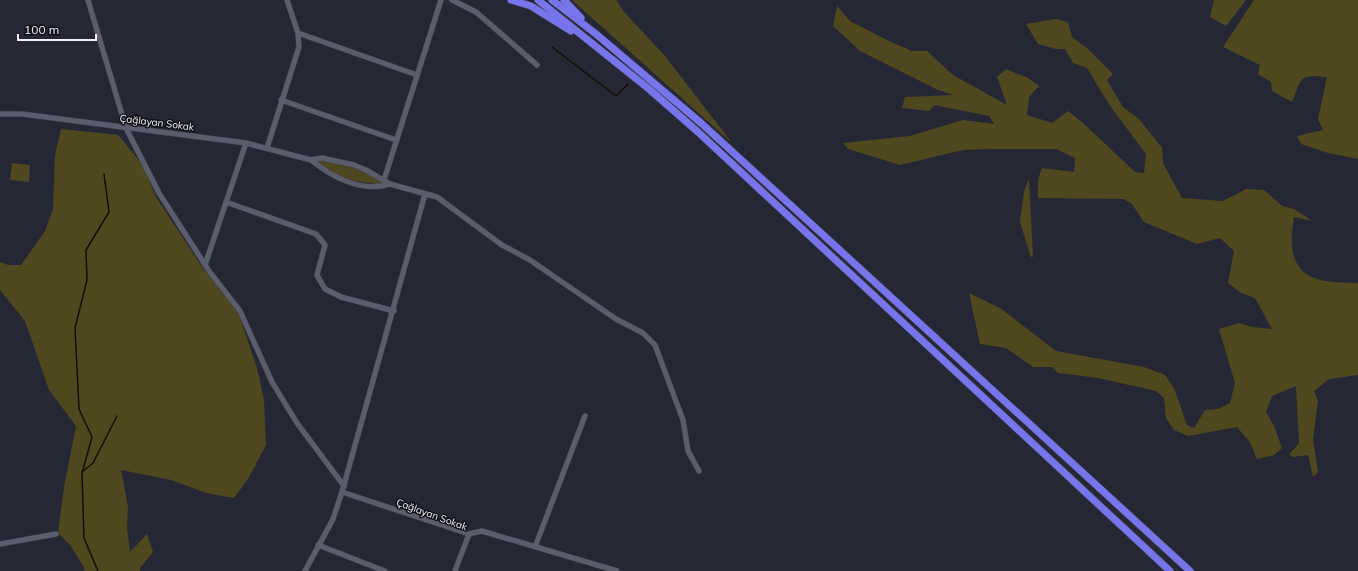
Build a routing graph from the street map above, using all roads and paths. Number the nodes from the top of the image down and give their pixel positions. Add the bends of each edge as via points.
1 (88, 0) edge
2 (287, 0) edge
3 (441, 0) edge
4 (452, 0) edge
5 (511, 0) edge
6 (538, 0) edge
7 (552, 0) edge
8 (564, 0) edge
9 (298, 33) junction
10 (596, 34) junction
11 (589, 41) junction
12 (537, 65) dead end
13 (417, 75) junction
14 (282, 100) junction
15 (0, 114) edge
16 (126, 128) junction
17 (396, 140) junction
18 (246, 143) junction
19 (267, 148) junction
20 (310, 160) junction
21 (384, 180) junction
22 (390, 184) junction
23 (425, 194) junction
24 (226, 202) junction
25 (206, 265) junction
26 (394, 311) junction
27 (585, 416) dead end
28 (363, 419) junction
29 (369, 421) dead end
30 (699, 471) dead end
31 (344, 486) junction
32 (342, 492) junction
33 (56, 534) dead end
34 (469, 534) junction
35 (0, 544) edge
36 (318, 545) junction
37 (535, 547) junction
38 (381, 570) edge
39 (305, 571) edge
40 (456, 571) edge
41 (617, 571) edge
42 (1170, 571) edge
43 (1190, 571) edge

1 - 16 street
2 - 9 street
3 - 13 street
4 - 12 street via 476,12
5 - 11 highway via 531,6
6 - 11 highway
7 - 10 highway
8 - 10 highway
9 - 13 street
9 - 14 street via 299,47
10 - 43 highway via 701,123
11 - 42 highway via 698,132
13 - 17 street
14 - 17 street
14 - 19 street
15 - 16 street, Çağlayan Sokak via 22,114
16 - 18 street, Çağlayan Sokak
16 - 25 street via 159,193
17 - 21 street
18 - 19 street, Çağlayan Sokak
18 - 24 street
19 - 20 street, Çağlayan Sokak
20 - 21 street via 322,158 354,165
20 - 22 street via 330,174 353,184
21 - 22 street
22 - 23 street
23 - 26 street
23 - 30 street via 437,197 502,245 530,260 616,318 643,333 655,345 683,420 688,451
24 - 25 street
24 - 26 street via 316,234 325,245 317,275 325,289 341,297
25 - 31 street via 240,311 272,382 296,423
26 - 28 street
27 - 37 street
28 - 29 street
28 - 31 street
31 - 32 street
32 - 34 street, Çağlayan Sokak
32 - 36 street via 333,519
33 - 35 street
34 - 37 street via 482,531
34 - 40 street, Çağlayan Sokak
36 - 38 street
36 - 39 street
37 - 41 street

